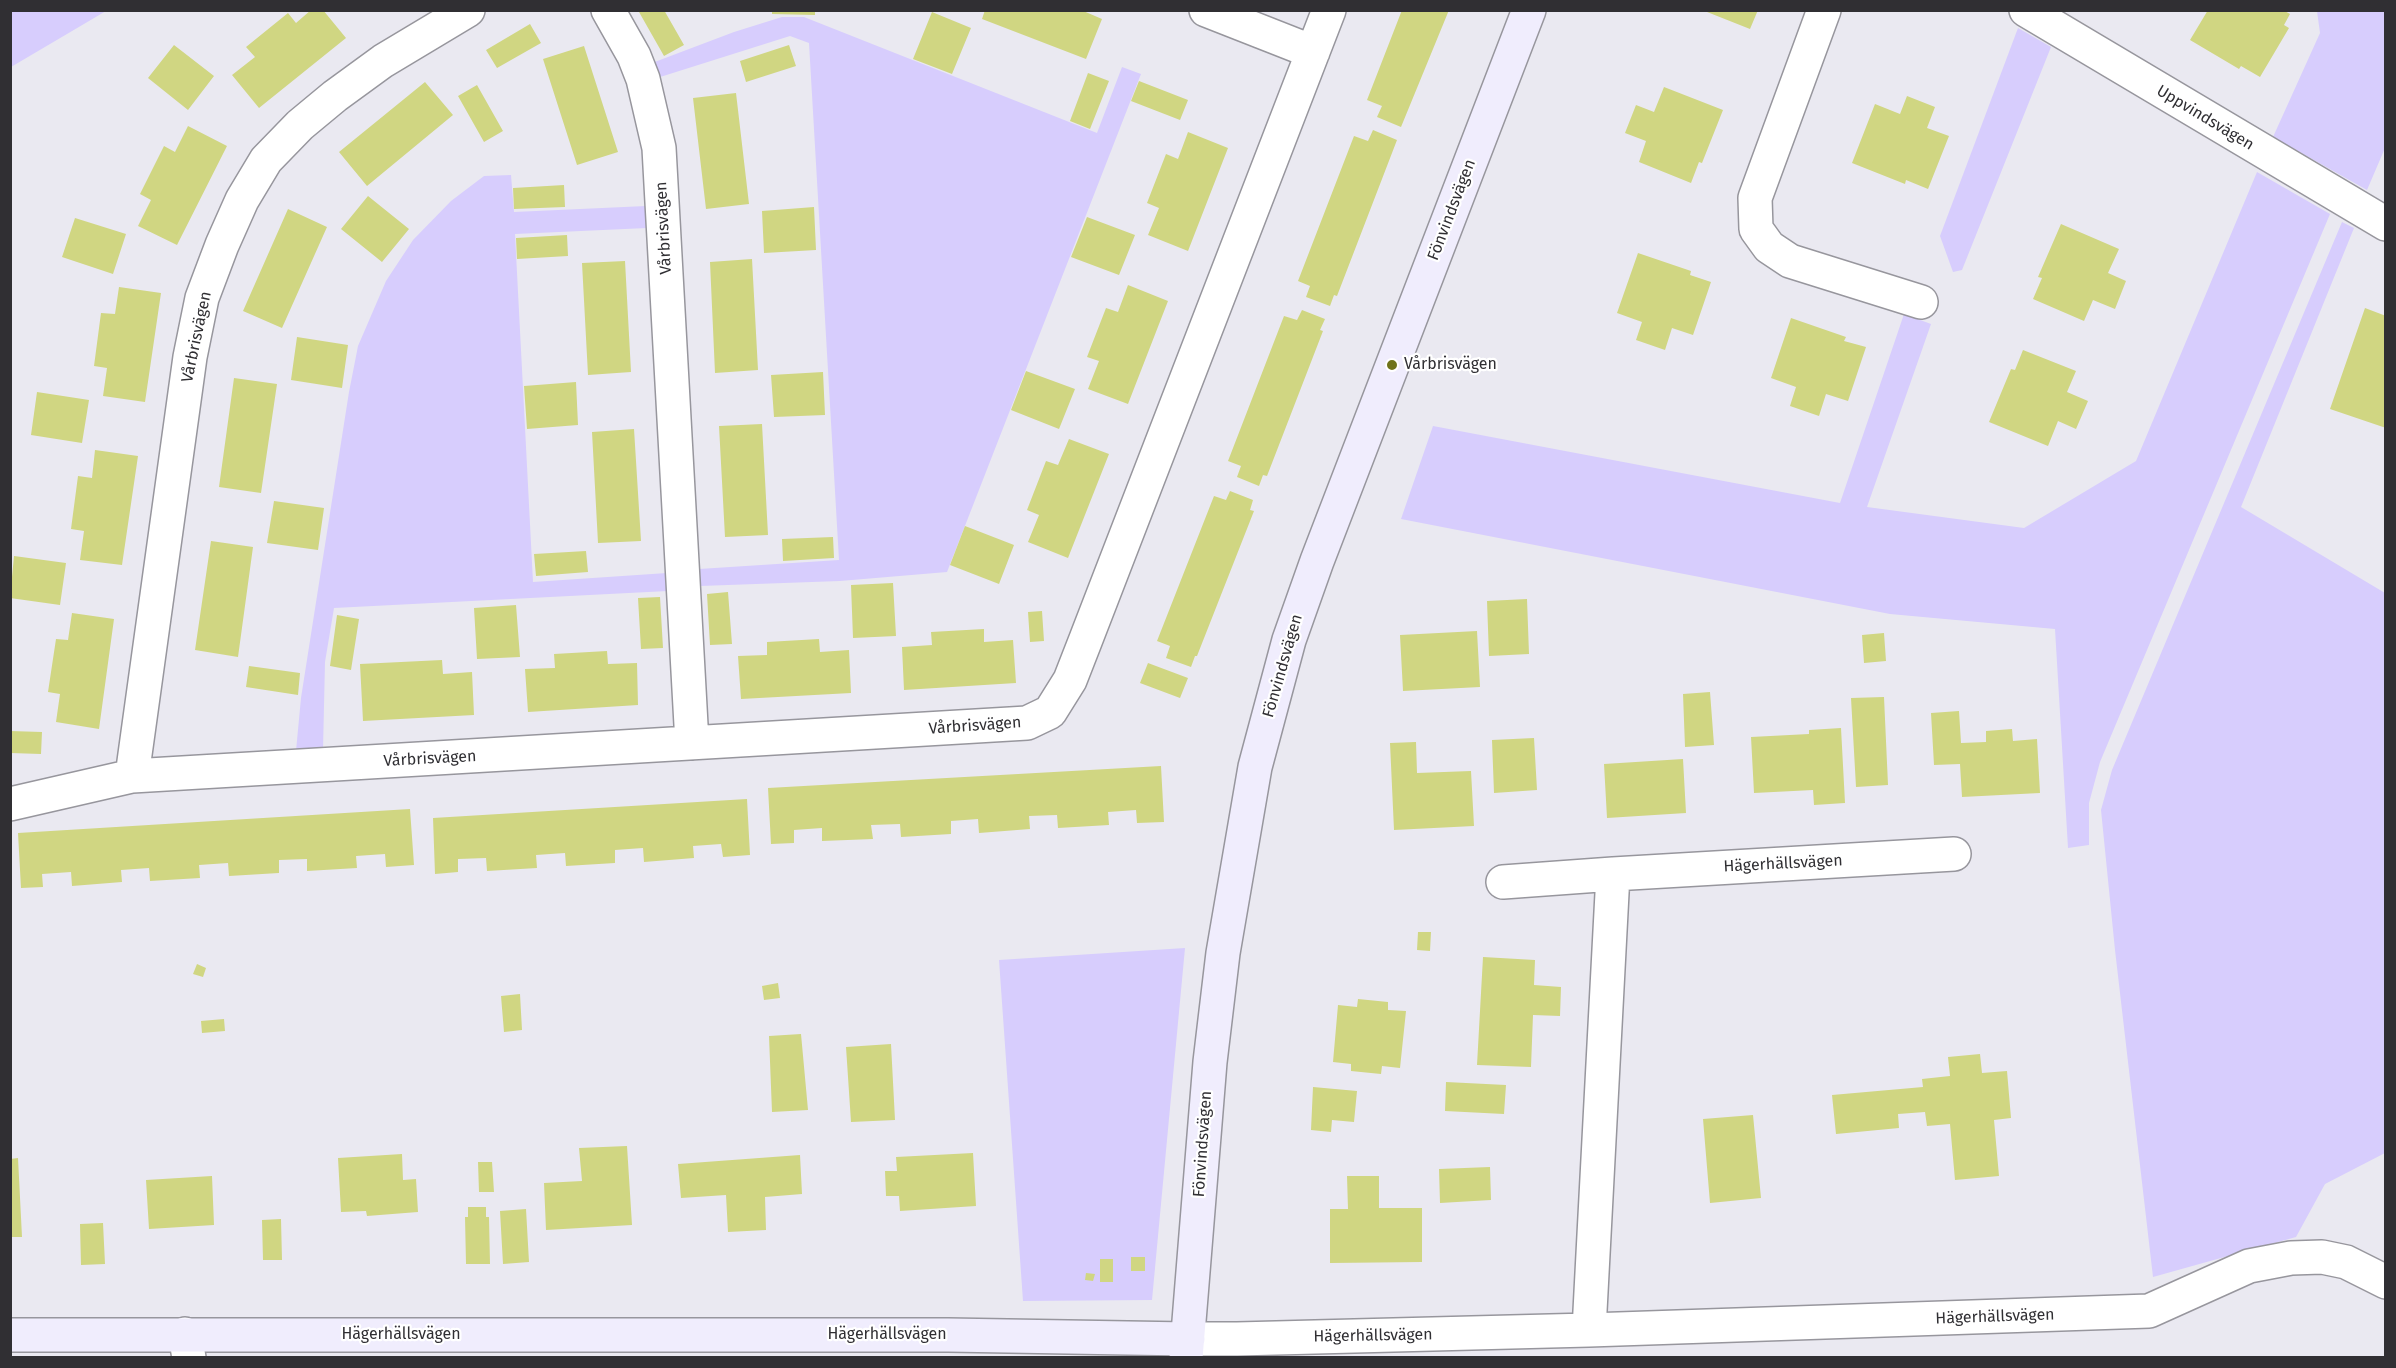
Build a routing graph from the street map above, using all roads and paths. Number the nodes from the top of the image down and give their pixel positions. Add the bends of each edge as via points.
1 (468, 10) edge
2 (608, 10) edge
3 (1206, 10) edge
4 (1329, 10) edge
5 (1529, 10) edge
6 (1824, 10) edge
7 (2026, 10) edge
8 (1313, 52) junction
9 (2385, 224) edge
10 (1921, 302) dead end
11 (692, 743) junction
12 (132, 776) junction
13 (10, 804) edge
14 (1954, 854) dead end
15 (1613, 874) junction
16 (1503, 882) dead end
17 (2385, 1282) edge
18 (1589, 1330) junction
19 (10, 1335) edge
20 (187, 1346) edge
21 (1187, 1348) edge

1 - 12 street, Vårbrisvägen via 383,61 300,125 266,160 222,245 202,298 190,357
2 - 11 street, Vårbrisvägen via 643,79 659,148
3 - 8 street
4 - 8 street, Vårbrisvägen
5 - 21 street, Fönvindsvägen via 1317,561 1268,715 1255,767 1223,953 1210,1062
6 - 10 street via 1755,198 1756,229 1769,248 1790,261
7 - 9 street, Uppvindsvägen
8 - 11 street, Vårbrisvägen via 1070,680 1050,712 1027,723
11 - 12 street, Vårbrisvägen
12 - 13 street, Vårbrisvägen
14 - 15 street, Hägerhällsvägen
15 - 16 street, Hägerhällsvägen
15 - 18 street
17 - 18 street, Hägerhällsvägen via 2346,1262 2322,1257 2291,1258 2249,1266 2149,1311
18 - 21 street, Hägerhällsvägen via 1237,1339
19 - 20 street, Hägerhällsvägen
20 - 21 street, Hägerhällsvägen via 948,1335

